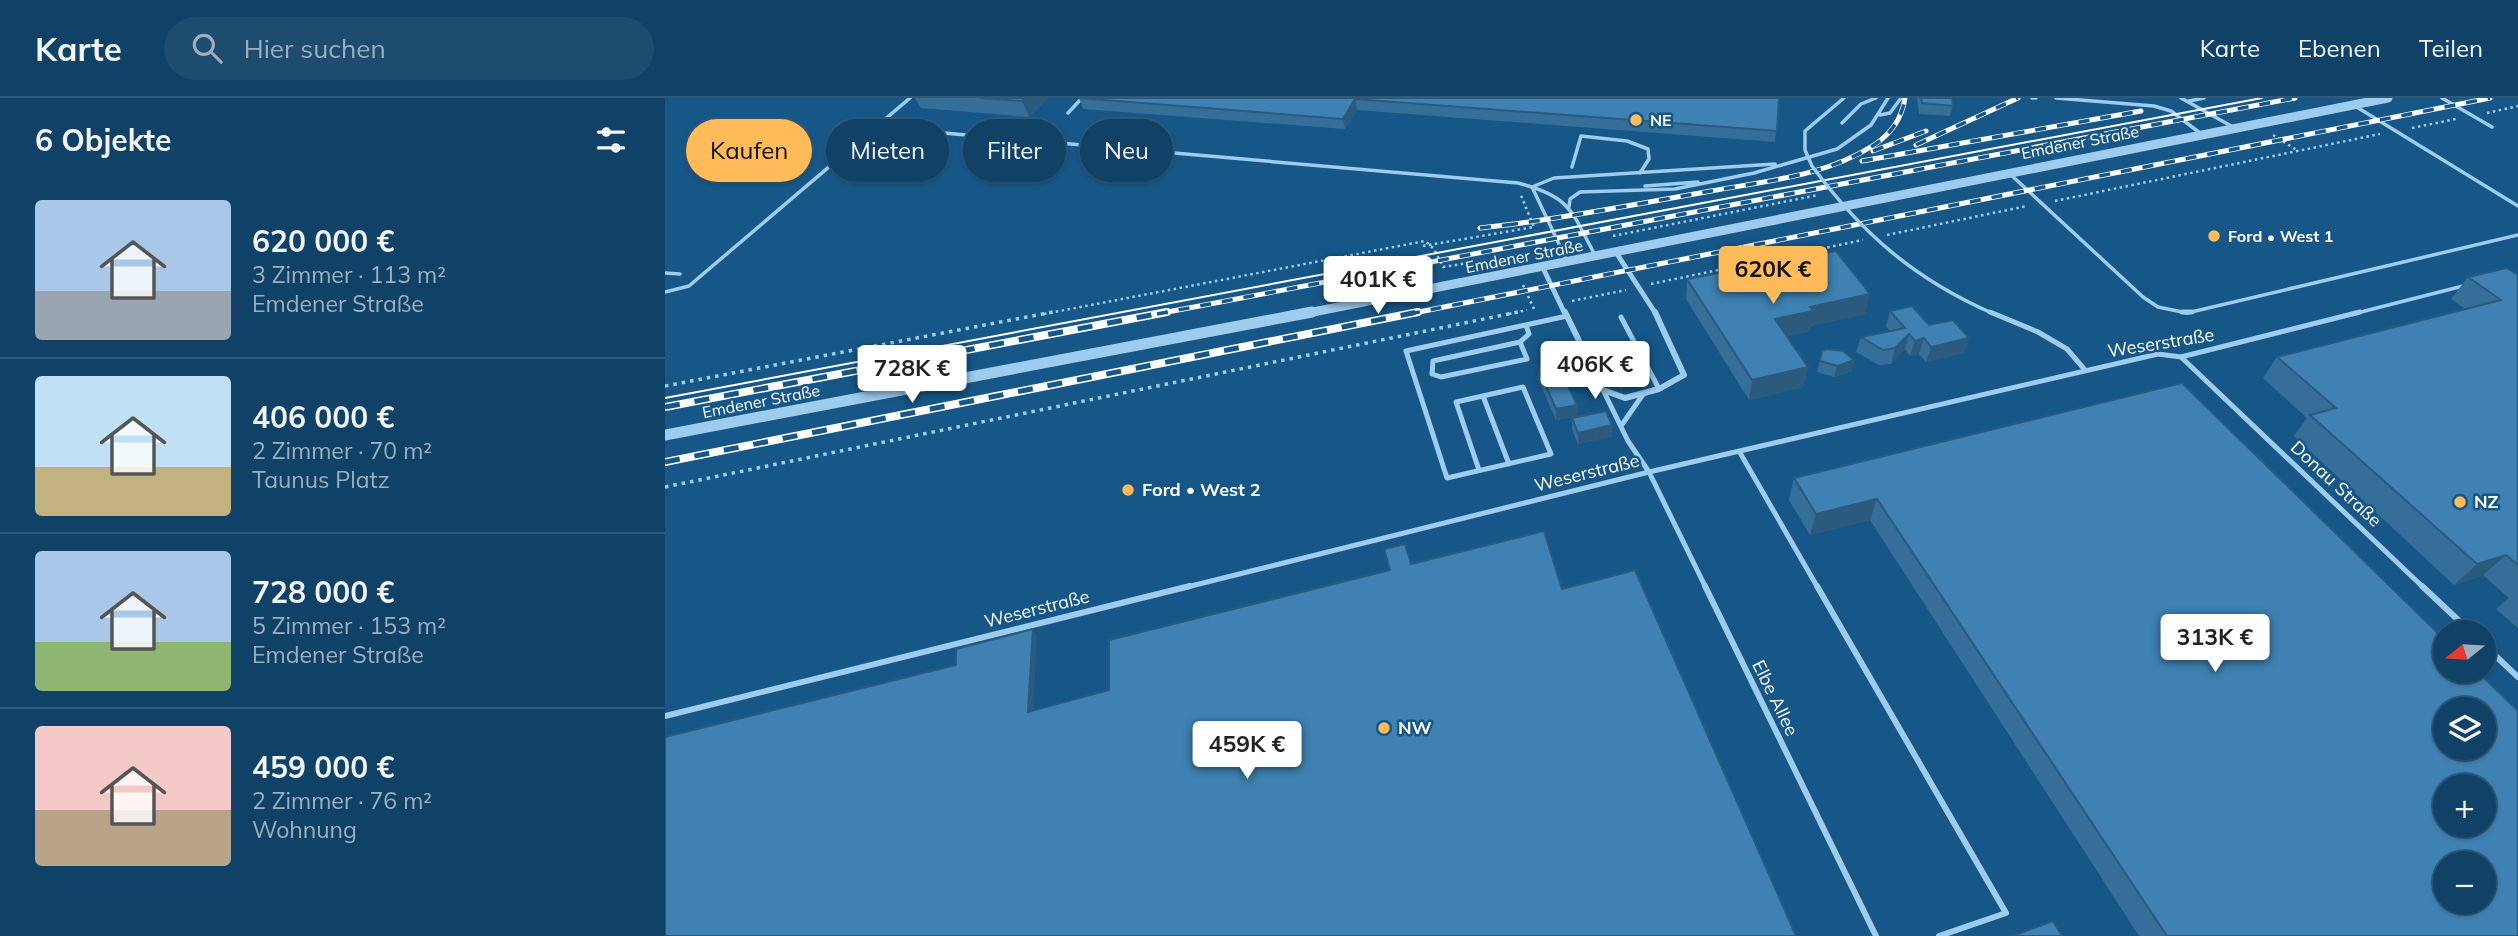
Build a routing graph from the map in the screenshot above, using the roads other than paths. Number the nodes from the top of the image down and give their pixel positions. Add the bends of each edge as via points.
1 (1083, 98) edge
2 (1844, 98) edge
3 (1876, 98) edge
4 (1888, 98) edge
5 (1901, 98) edge
6 (2056, 98) edge
7 (2158, 98) edge
8 (2181, 98) edge
9 (2204, 98) edge
10 (2388, 98) edge
11 (2442, 98) edge
12 (908, 100) edge
13 (2188, 101) junction
14 (2352, 105) junction
15 (2154, 106) junction
16 (1068, 113) dead end
17 (1880, 115) junction
18 (1842, 123) dead end
19 (2233, 127) junction
20 (2493, 127) dead end
21 (949, 133) edge
22 (2200, 133) junction
23 (1783, 163) junction
24 (1572, 167) dead end
25 (2008, 172) junction
26 (1640, 173) junction
27 (1532, 187) junction
28 (2518, 205) edge
29 (1569, 207) junction
30 (2518, 235) edge
31 (1616, 254) junction
32 (1597, 258) junction
33 (1568, 263) junction
34 (1543, 268) junction
35 (665, 273) edge
36 (680, 274) dead end
37 (2478, 282) edge
38 (665, 292) edge
39 (1567, 316) junction
40 (1621, 317) dead end
41 (1526, 325) junction
42 (1520, 342) junction
43 (2181, 357) junction
44 (2085, 370) junction
45 (1659, 389) junction
46 (1603, 390) junction
47 (1644, 393) junction
48 (1483, 396) junction
49 (1621, 426) junction
50 (665, 435) edge
51 (1739, 451) junction
52 (1509, 464) junction
53 (1479, 470) junction
54 (1649, 472) junction
55 (2458, 620) edge
56 (2496, 656) edge
57 (2518, 677) edge
58 (665, 716) edge
59 (1875, 936) edge
60 (1939, 936) edge

1 - 16 lane
2 - 44 lane, bridge via 1805,131 1803,151 1818,174 1903,264 1950,293 2038,332 2067,349
3 - 18 lane via 1861,104
4 - 17 lane via 1878,110
5 - 17 lane via 1890,113
6 - 15 lane
7 - 15 lane
8 - 13 lane
9 - 13 lane
10 - 14 street, Emdener Straße
11 - 20 lane
12 - 38 lane via 689,286
13 - 19 lane
14 - 19 street, Emdener Straße
14 - 28 lane
15 - 22 lane via 2171,111
17 - 23 lane via 1837,149
19 - 22 street, Emdener Straße
21 - 27 lane
22 - 25 street, Emdener Straße
23 - 26 lane
23 - 29 lane via 1675,189 1580,192 1570,199
24 - 26 lane via 1581,136 1616,138 1648,149 1649,159
25 - 30 lane via 2143,297 2158,307 2187,313
25 - 31 street, Emdener Straße
26 - 27 lane via 1549,179
27 - 29 lane via 1550,191
27 - 33 lane
29 - 32 lane
31 - 32 street, Emdener Straße
31 - 45 street via 1678,356 1684,375
32 - 33 street, Emdener Straße
33 - 34 street, Emdener Straße
34 - 39 street
34 - 50 street, Emdener Straße
35 - 36 lane
37 - 43 lane, Weserstraße
39 - 41 lane
39 - 46 street
40 - 45 lane
41 - 42 lane via 1529,334
41 - 53 lane via 1406,351 1447,478
42 - 42 lane via 1433,361 1432,374 1441,377 1527,359
43 - 44 lane, Weserstraße via 2158,354
43 - 55 lane, Donau Straße
44 - 51 lane, Weserstraße
45 - 47 street
46 - 47 street via 1625,398
46 - 49 lane, Elbe Allee
47 - 49 lane
48 - 52 lane
48 - 52 lane via 1523,387 1551,454
48 - 53 lane via 1456,402
49 - 54 lane, Elbe Allee
51 - 54 lane, Weserstraße
51 - 60 lane via 2006,913
52 - 53 lane
54 - 58 lane, Weserstraße
54 - 59 lane, Elbe Allee
56 - 57 lane

